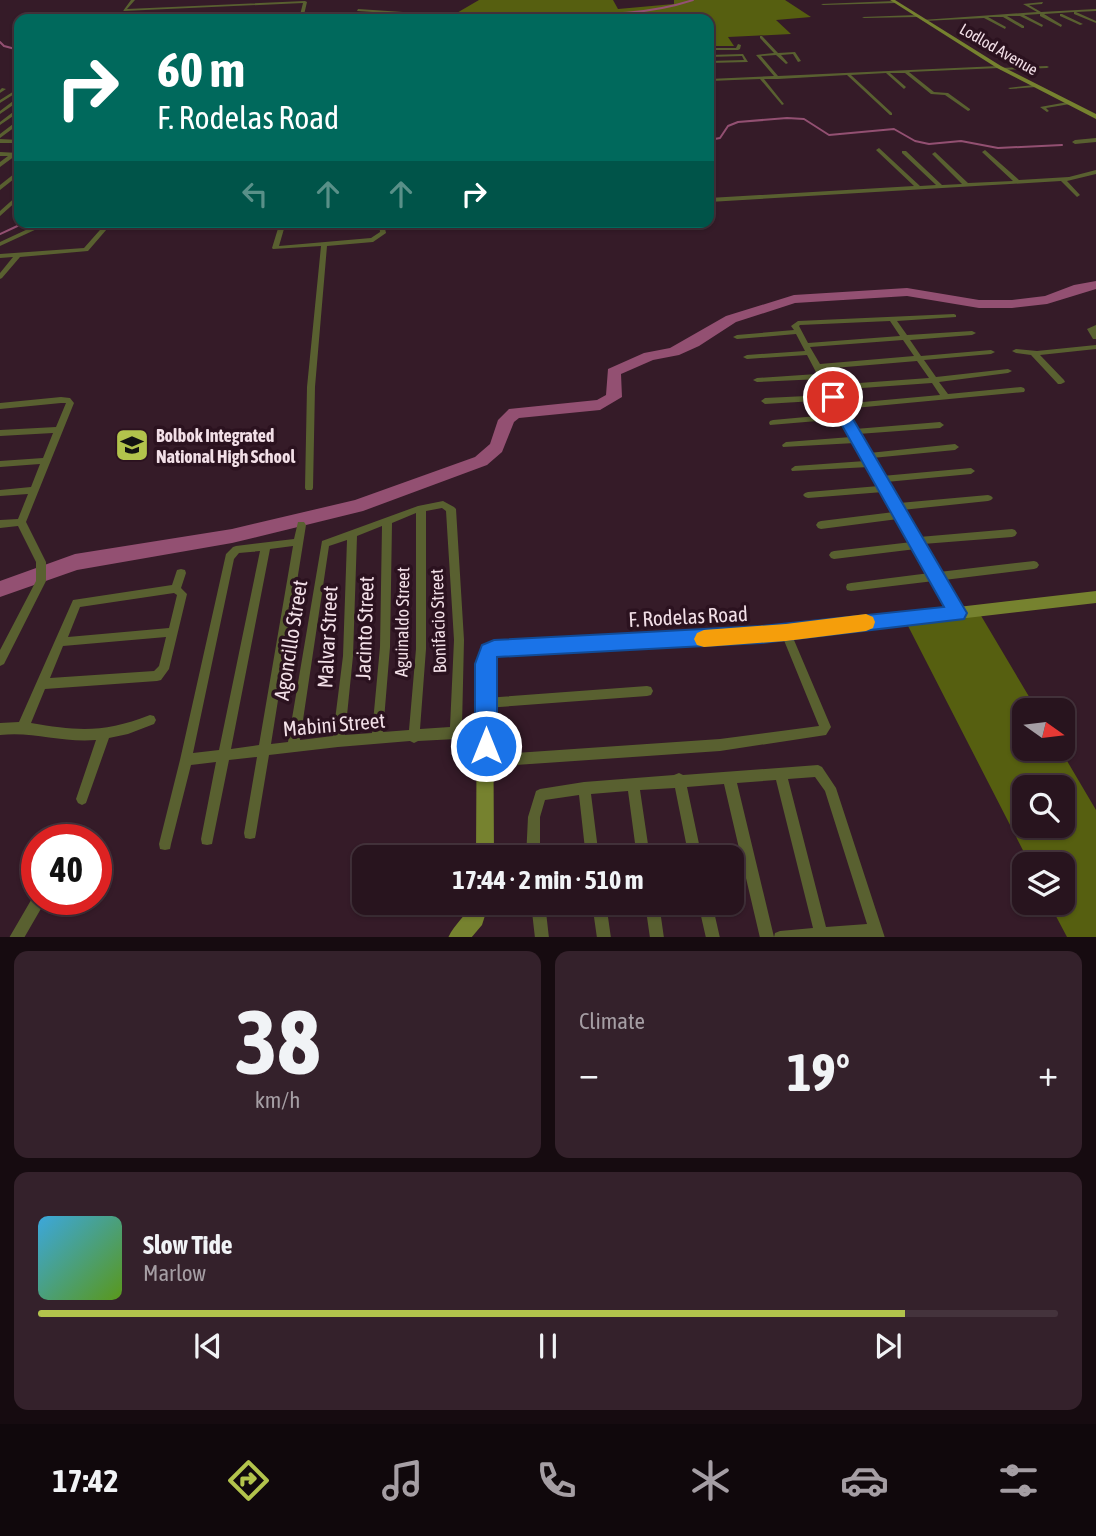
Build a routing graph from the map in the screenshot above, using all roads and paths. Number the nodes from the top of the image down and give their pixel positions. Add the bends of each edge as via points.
1 (133, 0) edge
2 (246, 0) edge
3 (894, 1) edge
4 (1042, 3) dead end
5 (823, 4) dead end
6 (242, 5) junction
7 (358, 10) dead end
8 (1096, 10) edge
9 (955, 12) dead end
10 (1076, 13) junction
11 (302, 14) edge
12 (442, 14) edge
13 (1059, 14) junction
14 (1021, 15) junction
15 (1041, 15) junction
16 (1004, 16) junction
17 (864, 17) dead end
18 (986, 17) junction
19 (1096, 17) edge
20 (921, 18) junction
21 (1086, 18) junction
22 (952, 19) joint
23 (1096, 22) edge
24 (1081, 24) dead end
25 (1042, 26) dead end
26 (1061, 26) dead end
27 (1023, 27) dead end
28 (1005, 28) dead end
29 (761, 37) dead end
30 (739, 45) dead end
31 (714, 49) edge
32 (778, 54) junction
33 (714, 56) edge
34 (799, 61) dead end
35 (714, 62) edge
36 (786, 62) dead end
37 (1046, 67) dead end
38 (1000, 68) junction
39 (907, 73) junction
40 (888, 74) junction
41 (849, 75) junction
42 (761, 78) junction
43 (778, 78) junction
44 (714, 80) edge
45 (1034, 86) junction
46 (904, 88) dead end
47 (1010, 88) dead end
48 (1068, 103) junction
49 (782, 104) dead end
50 (968, 110) dead end
51 (1046, 111) dead end
52 (890, 114) dead end
53 (1094, 115) edge
54 (14, 126) edge
55 (0, 138) edge
56 (14, 138) edge
57 (1096, 140) edge
58 (9, 141) junction
59 (14, 142) edge
60 (1075, 142) dead end
61 (879, 150) dead end
62 (904, 152) dead end
63 (985, 152) dead end
64 (935, 154) dead end
65 (1093, 173) edge
66 (14, 176) edge
67 (1096, 178) edge
68 (1062, 179) junction
69 (1018, 182) junction
70 (966, 184) junction
71 (940, 186) junction
72 (918, 187) junction
73 (0, 188) edge
74 (1076, 195) dead end
75 (714, 200) edge
76 (14, 201) edge
77 (0, 214) edge
78 (36, 228) edge
79 (105, 228) edge
80 (281, 228) edge
81 (383, 228) edge
82 (0, 244) edge
83 (324, 244) junction
84 (18, 255) junction
85 (0, 256) edge
86 (0, 277) edge
87 (954, 316) dead end
88 (892, 319) junction
89 (1096, 327) edge
90 (798, 332) junction
91 (972, 332) dead end
92 (737, 337) dead end
93 (1096, 337) edge
94 (905, 338) junction
95 (1096, 347) edge
96 (807, 349) junction
97 (1016, 351) dead end
98 (990, 352) dead end
99 (1034, 353) junction
100 (747, 357) dead end
101 (920, 359) junction
102 (1008, 370) dead end
103 (819, 371) junction
104 (757, 380) dead end
105 (934, 380) junction
106 (1061, 382) dead end
107 (1021, 390) dead end
108 (831, 393) junction
109 (946, 397) junction
110 (765, 401) dead end
111 (0, 407) edge
112 (841, 412) junction
113 (773, 422) dead end
114 (940, 425) dead end
115 (59, 430) junction
116 (0, 433) edge
117 (854, 436) junction
118 (786, 445) dead end
119 (955, 447) dead end
120 (869, 460) junction
121 (45, 461) junction
122 (0, 464) edge
123 (795, 469) dead end
124 (971, 471) dead end
125 (880, 479) junction
126 (309, 488) dead end
127 (885, 489) junction
128 (33, 490) junction
129 (0, 493) edge
130 (808, 495) dead end
131 (988, 498) dead end
132 (421, 508) junction
133 (898, 511) junction
134 (387, 520) junction
135 (21, 522) junction
136 (0, 524) edge
137 (821, 524) dead end
138 (301, 526) dead end
139 (1012, 533) dead end
140 (352, 535) junction
141 (297, 542) junction
142 (916, 543) junction
143 (266, 546) junction
144 (834, 555) dead end
145 (1034, 565) dead end
146 (181, 573) dead end
147 (935, 575) junction
148 (851, 587) dead end
149 (176, 589) junction
150 (1096, 597) edge
151 (958, 613) junction
152 (174, 632) junction
153 (786, 633) junction
154 (61, 642) junction
155 (0, 661) edge
156 (43, 684) junction
157 (647, 691) dead end
158 (486, 703) junction
159 (150, 720) dead end
160 (24, 725) junction
161 (0, 729) edge
162 (485, 730) junction
163 (456, 733) junction
164 (104, 735) junction
165 (414, 737) junction
166 (377, 739) junction
167 (338, 741) junction
168 (293, 746) junction
169 (264, 751) junction
170 (225, 756) junction
171 (186, 760) junction
172 (487, 761) junction
173 (780, 773) junction
174 (729, 777) junction
175 (679, 779) junction
176 (633, 785) junction
177 (584, 788) junction
178 (82, 799) dead end
179 (250, 833) dead end
180 (207, 839) dead end
181 (165, 844) dead end
182 (485, 845) edge
183 (533, 845) edge
184 (591, 845) edge
185 (642, 845) edge
186 (693, 845) edge
187 (30, 915) edge
188 (476, 915) edge
189 (539, 915) edge
190 (601, 915) edge
191 (654, 915) edge
192 (708, 915) edge
193 (877, 934) edge
194 (822, 936) edge
195 (16, 937) edge
196 (458, 937) edge
197 (542, 937) edge
198 (604, 937) edge
199 (657, 937) edge
200 (713, 937) edge
201 (767, 937) edge
202 (780, 937) edge

1 - 6 street via 124,10
2 - 6 street
3 - 5 street
3 - 20 main road, Lodlod Avenue
4 - 15 street via 1025,4
6 - 11 street via 305,2
7 - 12 street
8 - 10 street
9 - 20 street
10 - 13 street
10 - 21 street
13 - 15 street
13 - 24 street
14 - 15 street
14 - 16 street
14 - 25 street
15 - 26 street
16 - 18 street
16 - 27 street
17 - 20 street
18 - 22 street
18 - 28 street
19 - 21 street
20 - 22 street
20 - 38 main road, Lodlod Avenue
21 - 23 street
29 - 32 street
30 - 31 street via 738,49
32 - 34 street via 794,54
32 - 36 street
32 - 43 street via 758,55
33 - 35 street via 742,55 747,61
37 - 38 street
38 - 39 street
38 - 45 main road, Lodlod Avenue
39 - 40 street
39 - 50 street via 933,93 946,94
40 - 41 street
40 - 46 street
41 - 43 street
41 - 52 street
42 - 43 street
42 - 44 street
42 - 49 street
45 - 47 street
45 - 48 main road, Lodlod Avenue
48 - 51 street via 1042,107
48 - 53 main road, Lodlod Avenue
54 - 55 street
55 - 58 street
56 - 58 street
57 - 60 street
58 - 59 street
61 - 72 street
62 - 71 street
63 - 69 street
64 - 70 street
65 - 67 street
65 - 68 street
66 - 73 street
68 - 69 street
68 - 74 street
69 - 70 street
70 - 71 street
71 - 72 street
72 - 75 street
76 - 77 street
78 - 82 street
79 - 84 street via 86,250
80 - 83 street via 275,248
81 - 83 street via 373,240
83 - 126 street via 311,387
84 - 85 street
84 - 86 street
87 - 88 street
88 - 90 street via 798,323
88 - 94 street
89 - 93 street via 1091,329
90 - 92 street
90 - 96 street
91 - 94 street
94 - 96 street
94 - 101 street
95 - 99 street
96 - 100 street
96 - 103 street
97 - 99 street
98 - 101 street
99 - 106 street
101 - 103 street
101 - 105 street
102 - 105 street
103 - 104 street
103 - 108 street
105 - 108 street
105 - 109 street
107 - 109 street
108 - 110 street
108 - 112 street
109 - 112 street
111 - 115 street via 68,400 71,403
112 - 113 street
112 - 117 street
114 - 117 street
115 - 116 street
115 - 121 street
117 - 118 street
117 - 120 street
119 - 120 street
120 - 123 street
120 - 125 street
121 - 122 street
121 - 128 street
124 - 125 street
125 - 127 street
127 - 130 street
127 - 133 street
128 - 129 street
128 - 135 street
131 - 133 street
132 - 134 street
132 - 163 street, Bonifacio Street via 443,504 451,509 459,640
132 - 165 street, Aguinaldo Street via 421,649
133 - 137 street
133 - 142 street
134 - 140 street
134 - 166 street, Jacinto Street via 385,647
135 - 136 street
135 - 155 street via 41,562 41,581
138 - 141 street
139 - 142 street
140 - 167 street, Malvar Street via 348,656
140 - 168 street, Agoncillo Street via 328,542 322,558
141 - 143 street
141 - 169 street
142 - 144 street
142 - 147 street
143 - 170 street
143 - 171 street via 236,550 229,557
145 - 147 street
146 - 149 street
147 - 148 street
147 - 151 street
149 - 152 street via 182,594
149 - 154 street via 81,601 71,612
150 - 151 street, F. Rodelas Road
151 - 153 street, F. Rodelas Road
152 - 154 street
152 - 156 street via 164,669 157,676
153 - 158 street, F. Rodelas Road via 494,649 485,664
153 - 172 street via 822,715 822,731 720,745
154 - 156 street
156 - 160 street
157 - 158 street
158 - 162 street, F. Rodelas Road
159 - 164 street
160 - 161 street
160 - 164 street via 60,734
162 - 163 street, Mabini Street
162 - 172 street, F. Rodelas Road
163 - 165 street, Mabini Street
164 - 178 street
165 - 166 street, Mabini Street
166 - 167 street, Mabini Street
167 - 168 street, Mabini Street
168 - 169 street, Mabini Street
169 - 170 street, Mabini Street
169 - 179 street
170 - 171 street, Mabini Street
170 - 180 street
171 - 181 street
172 - 182 street, F. Rodelas Road
173 - 174 street
173 - 193 street via 818,771 823,775
173 - 194 street
174 - 175 street
174 - 201 street
175 - 176 street
175 - 186 street
176 - 177 street
176 - 185 street
177 - 183 street via 540,795
177 - 184 street
187 - 195 street
188 - 196 main road
189 - 197 street
190 - 198 street
191 - 199 street
192 - 200 street
193 - 194 street
194 - 202 street

